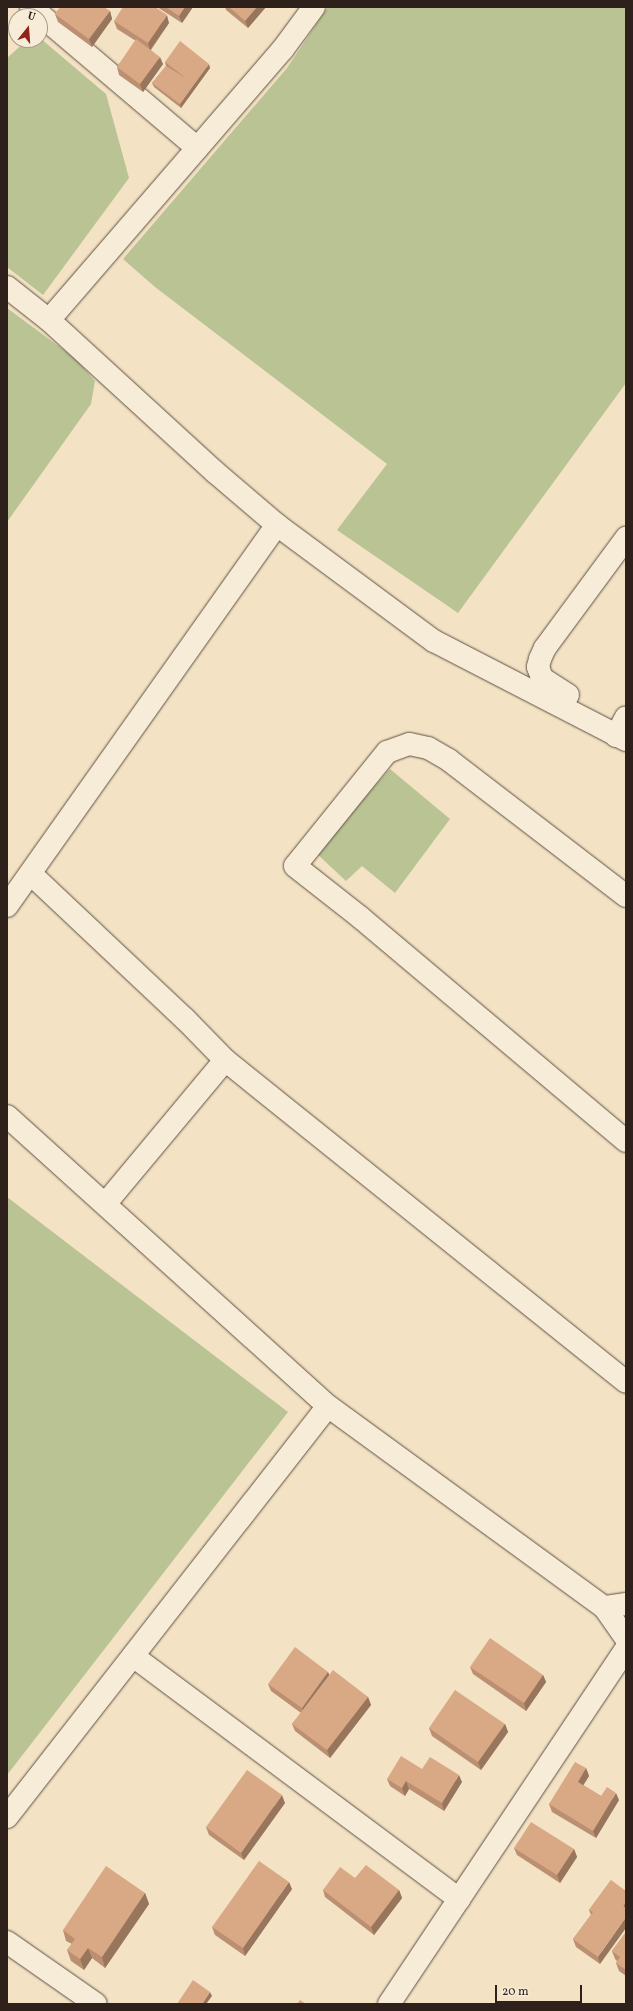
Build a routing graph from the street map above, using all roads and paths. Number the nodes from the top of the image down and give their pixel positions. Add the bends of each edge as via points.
1 (31, 7) edge
2 (314, 7) edge
3 (197, 148) junction
4 (7, 287) edge
5 (49, 320) junction
6 (277, 525) junction
7 (626, 538) edge
8 (623, 730) edge
9 (31, 874) junction
10 (626, 896) edge
11 (7, 906) edge
12 (225, 1060) junction
13 (7, 1116) edge
14 (626, 1141) edge
15 (106, 1203) junction
16 (626, 1382) edge
17 (328, 1406) junction
18 (626, 1604) edge
19 (604, 1607) junction
20 (626, 1639) edge
21 (626, 1648) edge
22 (133, 1656) junction
23 (7, 1817) edge
24 (459, 1899) junction
25 (7, 1942) edge
26 (96, 2004) edge
27 (389, 2004) edge

1 - 3 street
2 - 3 street via 283,49
3 - 5 street
4 - 5 street
5 - 6 street via 215,472
6 - 8 street via 434,641
6 - 9 street
7 - 8 street via 544,648 538,667 542,678 550,685
9 - 11 street
9 - 12 street
10 - 14 street via 449,760 428,748 409,744 387,752 294,866 361,918
12 - 15 street
12 - 16 street
13 - 15 street
15 - 17 street
17 - 19 street
17 - 22 street
18 - 19 street
19 - 20 street
21 - 24 street
22 - 23 street
22 - 24 street
24 - 27 street
25 - 26 street

